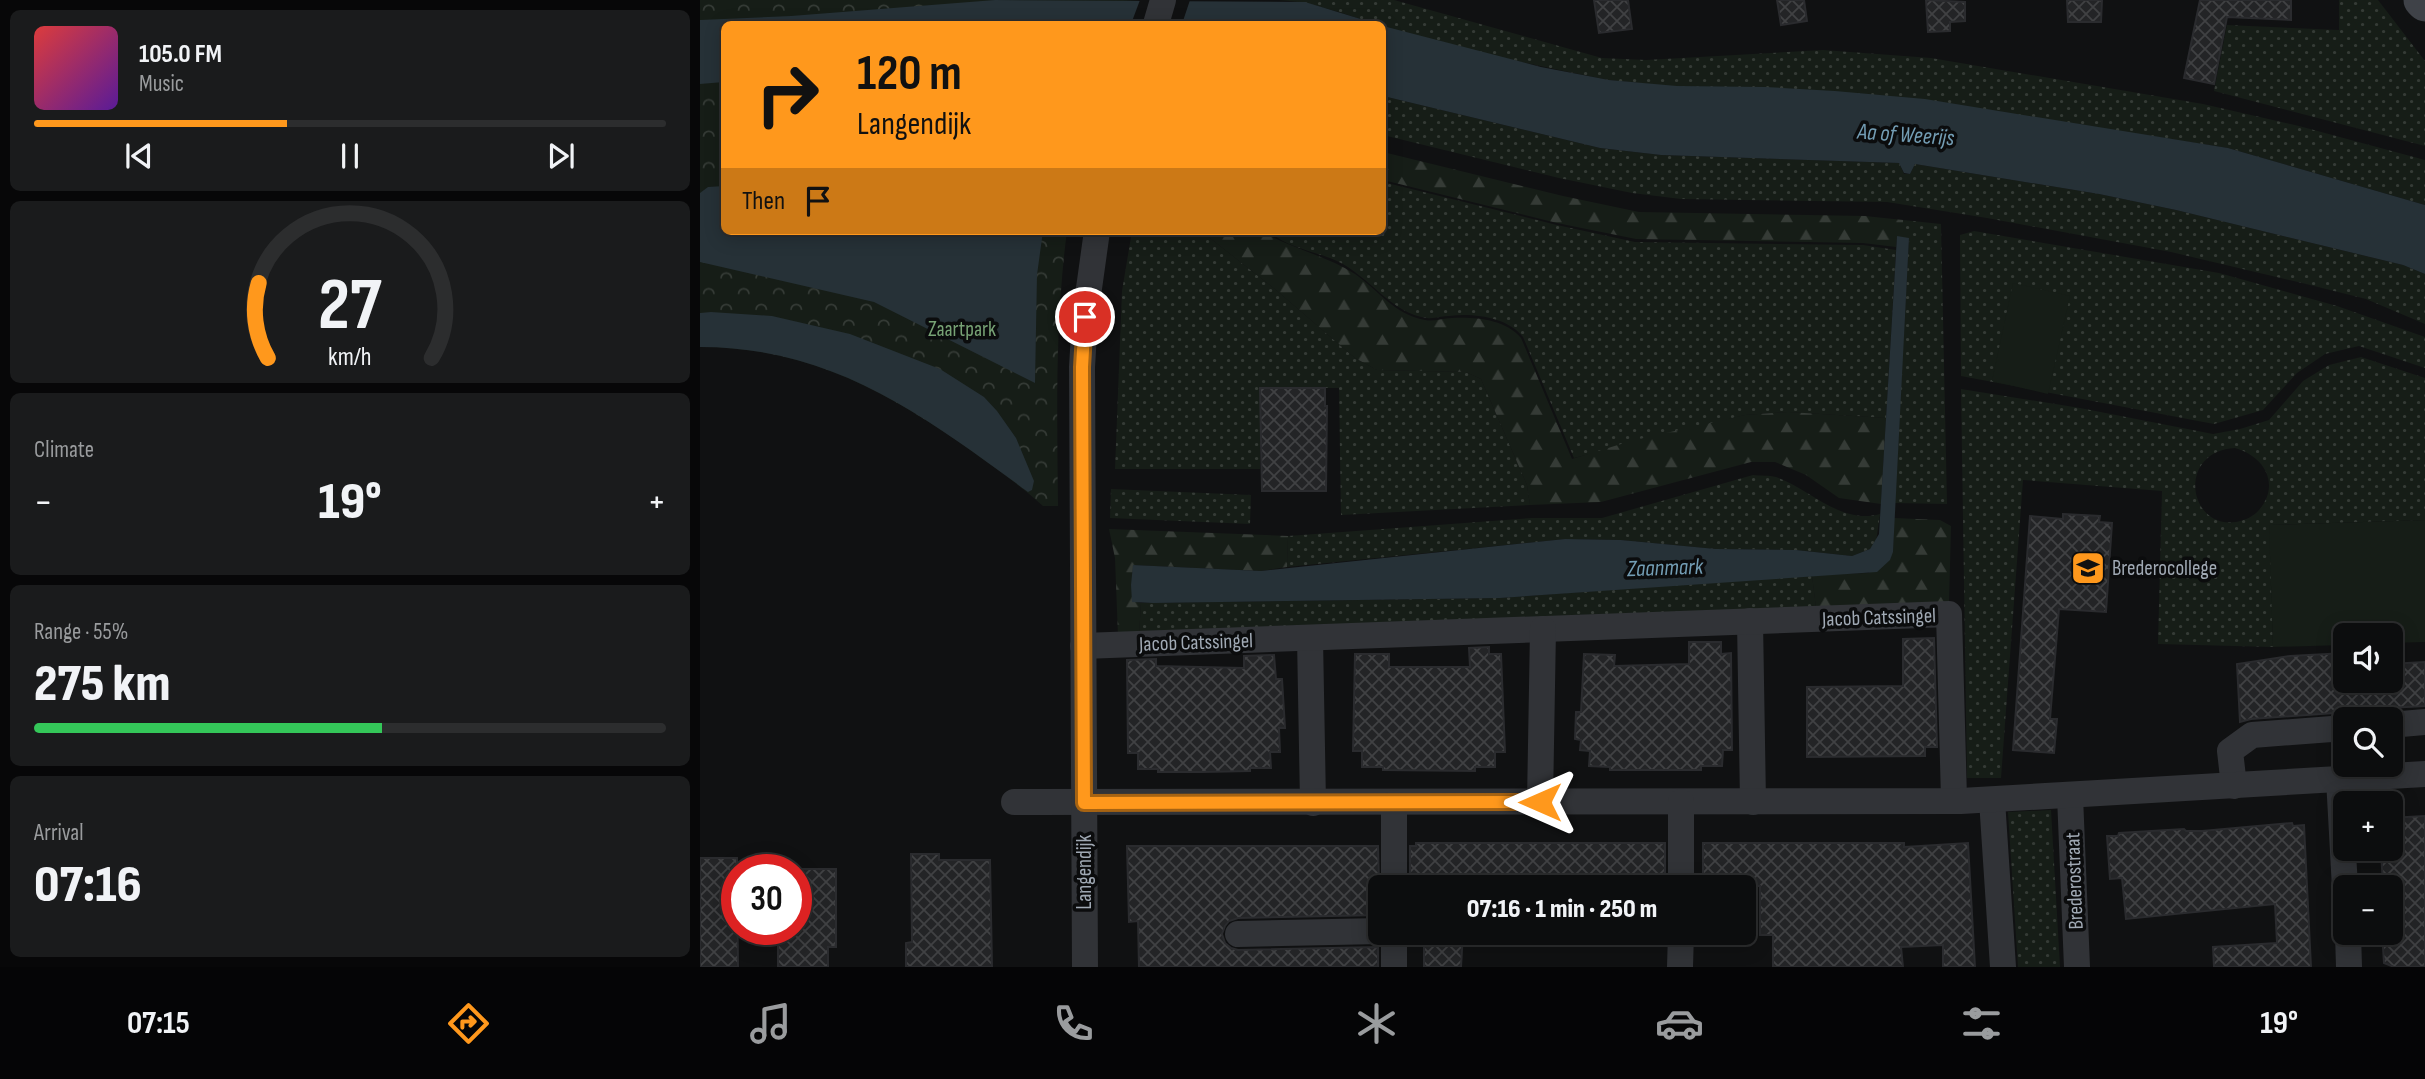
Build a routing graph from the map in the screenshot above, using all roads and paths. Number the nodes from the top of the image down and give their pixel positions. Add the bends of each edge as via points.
1 (1163, 0) edge
2 (1157, 21) edge
3 (1096, 235) edge
4 (1750, 621) junction
5 (1543, 629) junction
6 (1310, 638) junction
7 (1083, 646) junction
8 (2425, 722) edge
9 (2403, 724) edge
10 (2333, 729) edge
11 (2425, 774) edge
12 (2339, 779) junction
13 (2234, 786) junction
14 (2070, 796) junction
15 (1954, 799) junction
16 (1992, 800) junction
17 (1014, 802) dead end
18 (1540, 802) junction
19 (1681, 802) junction
20 (1753, 802) junction
21 (1084, 803) junction
22 (1312, 803) junction
23 (1394, 803) junction
24 (1394, 875) edge
25 (1681, 875) edge
26 (2344, 875) edge
27 (1368, 931) edge
28 (1238, 934) dead end
29 (1394, 945) edge
30 (1681, 945) edge
31 (2348, 945) edge
32 (1085, 967) edge
33 (1394, 967) edge
34 (1681, 967) edge
35 (2003, 967) edge
36 (2077, 967) edge
37 (2349, 967) edge

1 - 2 street
3 - 7 street, Langendijk via 1082,367
4 - 5 street, Jacob Catssingel
4 - 15 street, Jacob Catssingel via 1949,614
4 - 20 street
5 - 6 street, Jacob Catssingel
5 - 18 street
6 - 7 street, Jacob Catssingel
6 - 22 street
7 - 21 street, Langendijk
8 - 9 street
10 - 13 street via 2252,735 2230,751
11 - 12 street
12 - 13 street
12 - 26 street
13 - 14 street
14 - 16 street
14 - 36 street, Brederostraat
15 - 16 street
15 - 20 street
16 - 35 street
17 - 21 street
18 - 19 street
18 - 23 street
19 - 20 street
19 - 25 street
21 - 22 street
21 - 32 street, Langendijk
22 - 23 street
23 - 24 street
27 - 28 street
29 - 33 street
30 - 34 street
31 - 37 street

